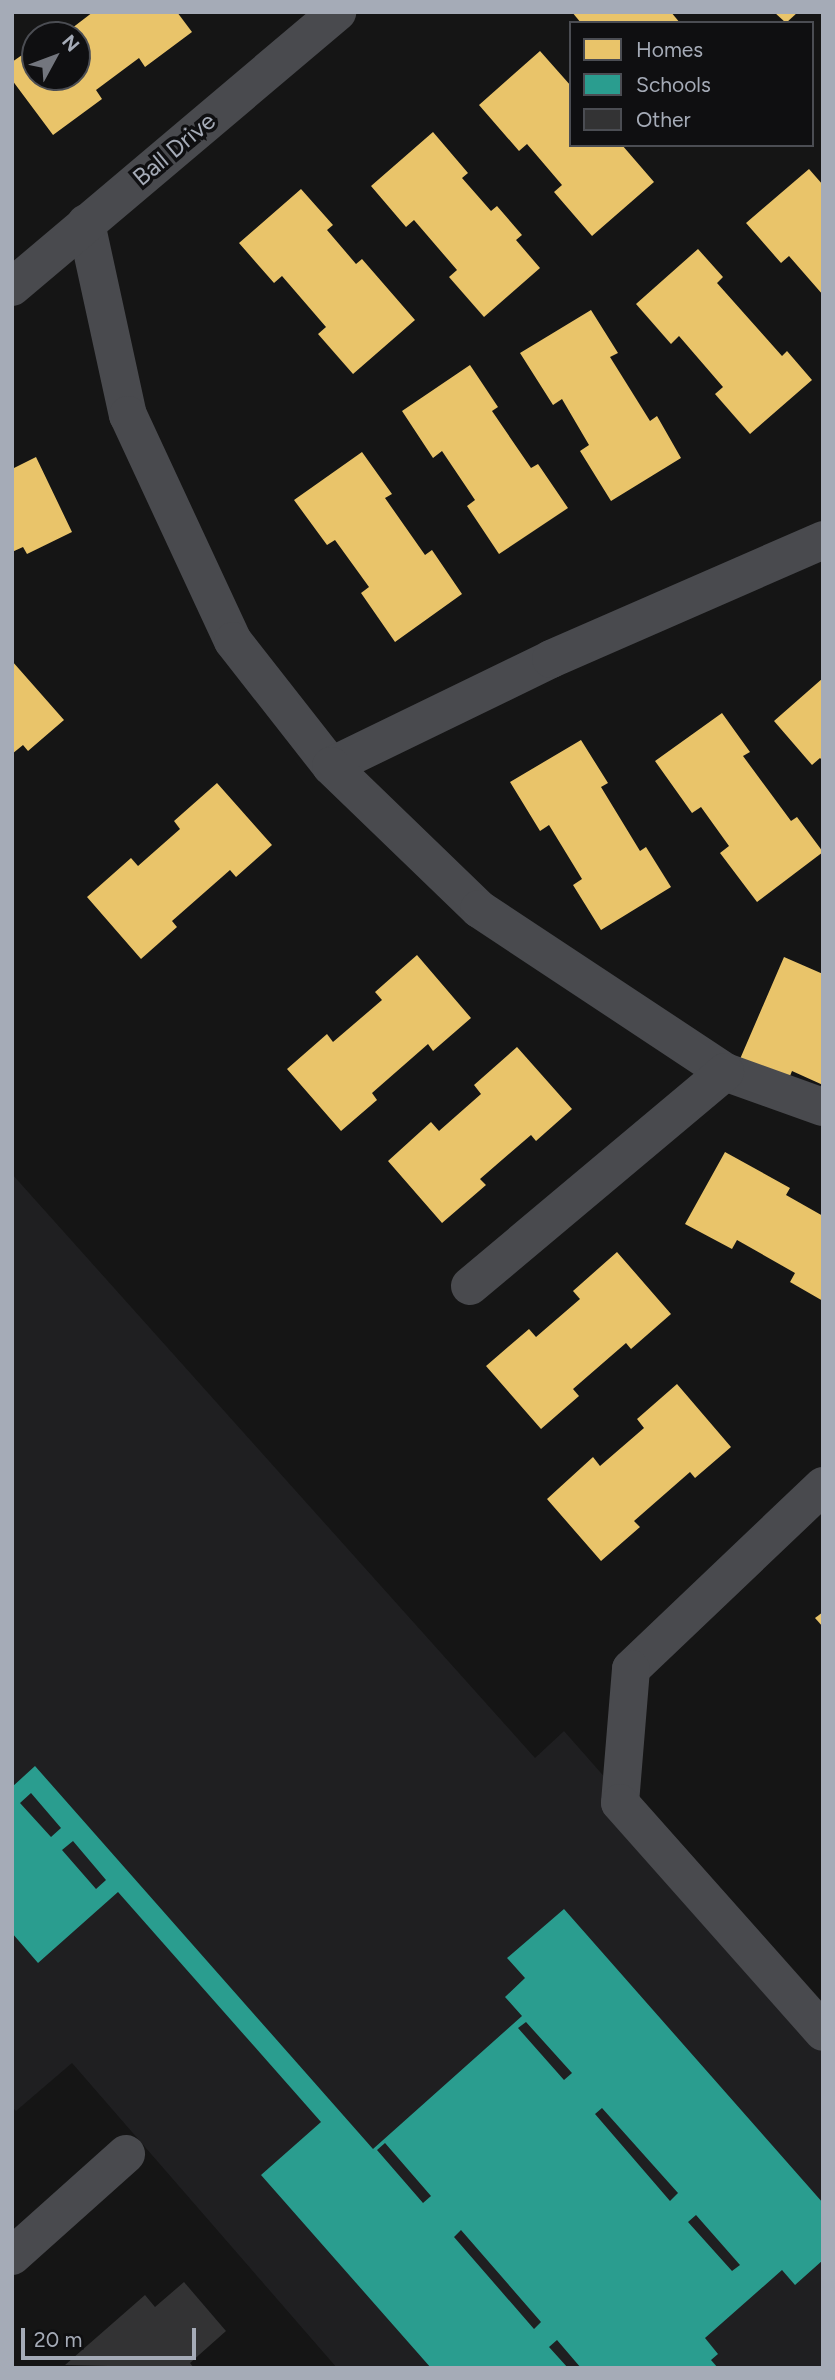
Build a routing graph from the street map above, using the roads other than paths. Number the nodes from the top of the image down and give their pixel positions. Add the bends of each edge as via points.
1 (337, 12) edge
2 (86, 223) junction
3 (12, 287) edge
4 (823, 540) edge
5 (331, 766) junction
6 (725, 1072) junction
7 (823, 1107) edge
8 (470, 1286) dead end
9 (823, 1486) edge
10 (823, 2032) edge
11 (126, 2154) dead end
12 (12, 2256) edge

1 - 2 street, Ball Drive
2 - 3 street, Ball Drive
2 - 5 street via 128,415 233,641
4 - 5 street via 551,659
5 - 6 street via 479,909
6 - 7 street
6 - 8 street
9 - 10 street via 631,1669 620,1803
11 - 12 street

